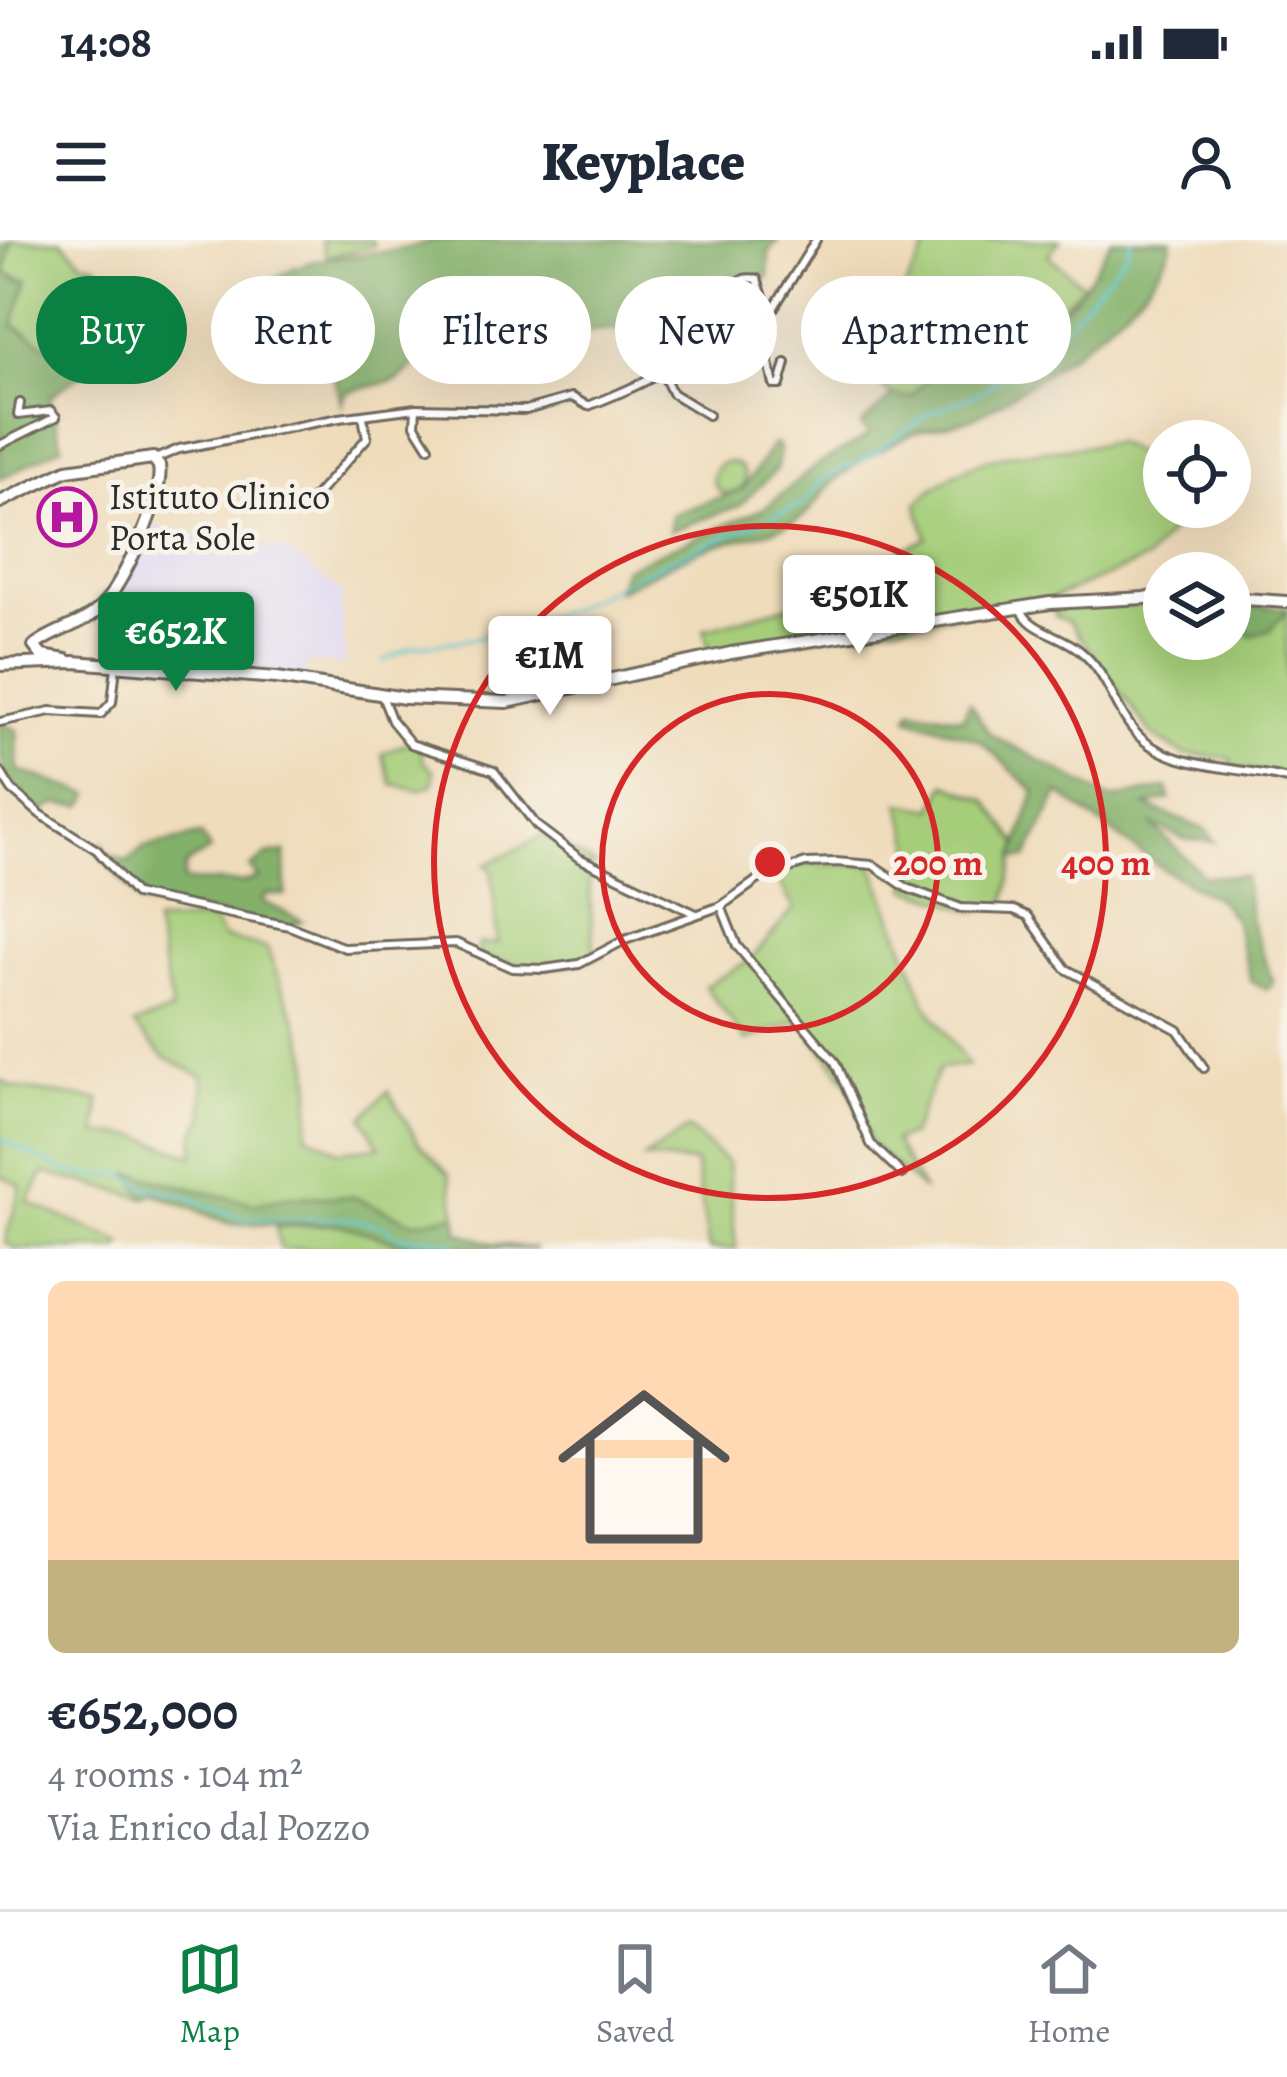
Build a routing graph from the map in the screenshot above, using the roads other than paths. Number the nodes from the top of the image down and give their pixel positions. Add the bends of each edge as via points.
1 (816, 240) edge
2 (777, 301) edge
3 (786, 363) dead end
4 (644, 384) edge
5 (668, 384) edge
6 (774, 384) edge
7 (20, 403) dead end
8 (416, 408) junction
9 (708, 415) dead end
10 (363, 417) junction
11 (0, 445) edge
12 (429, 447) dead end
13 (152, 464) junction
14 (0, 505) edge
15 (303, 510) dead end
16 (1143, 599) edge
17 (1251, 599) edge
18 (1287, 602) edge
19 (1021, 608) junction
20 (74, 662) junction
21 (0, 665) edge
22 (116, 667) junction
23 (382, 696) junction
24 (0, 722) edge
25 (0, 771) edge
26 (1287, 779) edge
27 (721, 906) junction
28 (697, 915) junction
29 (1204, 1068) dead end
30 (902, 1174) dead end

1 - 2 street
3 - 6 street
4 - 8 street via 588,406 572,397 526,410
5 - 9 street
7 - 11 street via 17,415 56,417
8 - 10 street
8 - 12 street
10 - 13 street via 222,440
10 - 15 street via 368,438
13 - 14 street via 68,470
13 - 20 street via 153,496 125,574 105,603 34,646 42,656
16 - 19 street
17 - 18 street
19 - 23 street via 731,653 519,700
19 - 26 street via 1028,622 1100,670 1131,727 1166,756
20 - 21 street
20 - 22 street
22 - 23 street via 277,678
22 - 24 street via 112,702 101,714 51,711
23 - 28 street via 411,744 494,772 537,826 580,858
25 - 28 street via 40,814 97,850 135,894 289,926 351,949 457,943 512,968 579,964
27 - 28 street
27 - 29 street via 763,877 836,862 872,865 961,908 1014,910 1028,916 1066,969 1178,1030
27 - 30 street via 737,946 835,1062 872,1144

